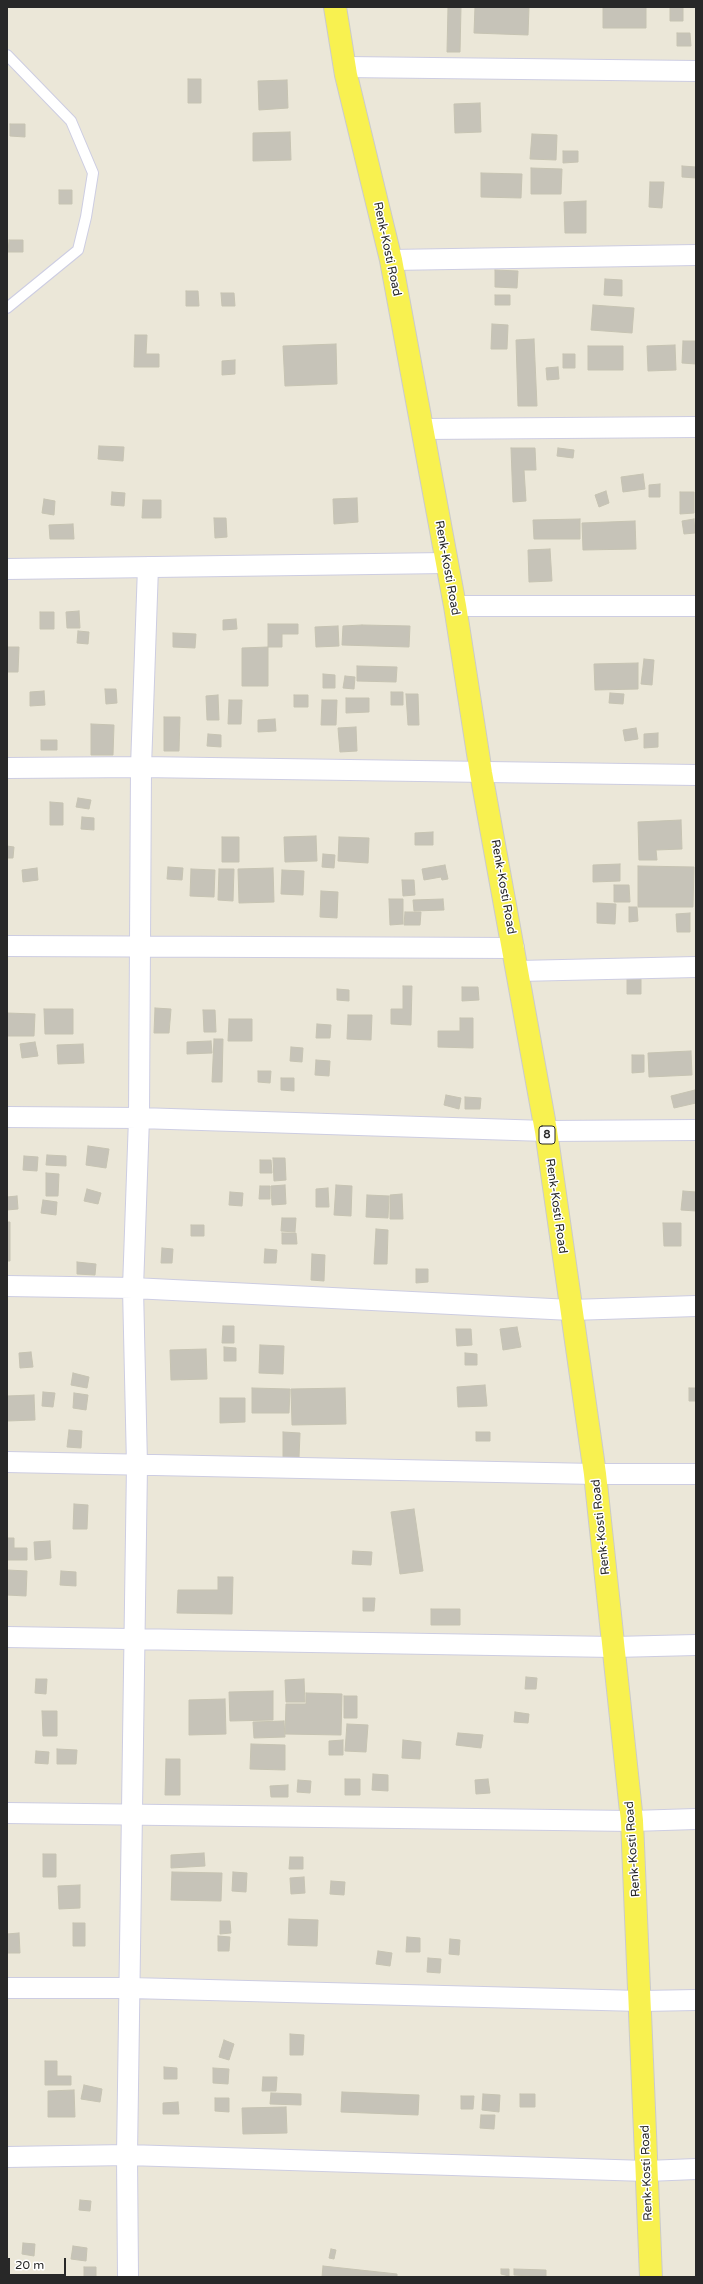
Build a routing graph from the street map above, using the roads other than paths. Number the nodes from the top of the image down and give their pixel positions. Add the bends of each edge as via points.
1 (335, 7) edge
2 (7, 55) edge
3 (345, 67) junction
4 (696, 71) edge
5 (696, 255) edge
6 (391, 260) junction
7 (7, 308) edge
8 (696, 427) edge
9 (423, 429) junction
10 (446, 563) junction
11 (148, 567) junction
12 (7, 569) edge
13 (455, 606) junction
14 (696, 606) edge
15 (141, 767) junction
16 (7, 768) edge
17 (482, 772) junction
18 (696, 775) edge
19 (7, 946) edge
20 (139, 947) junction
21 (514, 948) junction
22 (696, 967) edge
23 (518, 971) junction
24 (7, 1117) edge
25 (139, 1118) junction
26 (696, 1130) edge
27 (546, 1131) junction
28 (7, 1286) edge
29 (133, 1288) junction
30 (696, 1306) edge
31 (571, 1310) junction
32 (7, 1462) edge
33 (136, 1464) junction
34 (594, 1474) junction
35 (696, 1474) edge
36 (7, 1637) edge
37 (134, 1639) junction
38 (696, 1645) edge
39 (614, 1647) junction
40 (7, 1812) edge
41 (133, 1815) junction
42 (696, 1819) edge
43 (632, 1821) junction
44 (7, 1988) edge
45 (130, 1988) junction
46 (696, 2000) edge
47 (641, 2001) junction
48 (127, 2155) junction
49 (7, 2157) edge
50 (696, 2169) edge
51 (647, 2171) junction
52 (128, 2277) edge
53 (651, 2277) edge

1 - 3 main road, Renk-Kosti Road / 8
2 - 7 lane via 71,121 93,173 78,250
3 - 4 street
3 - 6 main road, Renk-Kosti Road / 8
5 - 6 street
6 - 9 main road, Renk-Kosti Road / 8
8 - 9 street
9 - 10 main road, Renk-Kosti Road / 8
10 - 11 street
10 - 13 main road, Renk-Kosti Road / 8
11 - 12 street
11 - 15 street
13 - 14 street
13 - 17 main road, Renk-Kosti Road / 8
15 - 16 street
15 - 17 street
15 - 20 street
17 - 18 street
17 - 21 main road, Renk-Kosti Road / 8
19 - 20 street
20 - 21 street
20 - 25 street
21 - 23 main road, Renk-Kosti Road / 8
22 - 23 street
23 - 27 main road, Renk-Kosti Road / 8
24 - 25 street
25 - 27 street
25 - 29 street
26 - 27 street
27 - 31 main road, Renk-Kosti Road / 8
28 - 29 street
29 - 31 street
29 - 33 street
30 - 31 street
31 - 34 main road, Renk-Kosti Road / 8
32 - 33 street
33 - 34 street
33 - 37 street
34 - 35 street
34 - 39 main road, Renk-Kosti Road / 8
36 - 37 street
37 - 39 street
37 - 41 street
38 - 39 street
39 - 43 main road, Renk-Kosti Road / 8
40 - 41 street
41 - 43 street
41 - 45 street
42 - 43 street
43 - 47 main road, Renk-Kosti Road / 8
44 - 45 street
45 - 47 street
45 - 48 street
46 - 47 street
47 - 51 main road, Renk-Kosti Road / 8
48 - 49 street
48 - 51 street
48 - 52 street
50 - 51 street
51 - 53 main road, Renk-Kosti Road / 8

